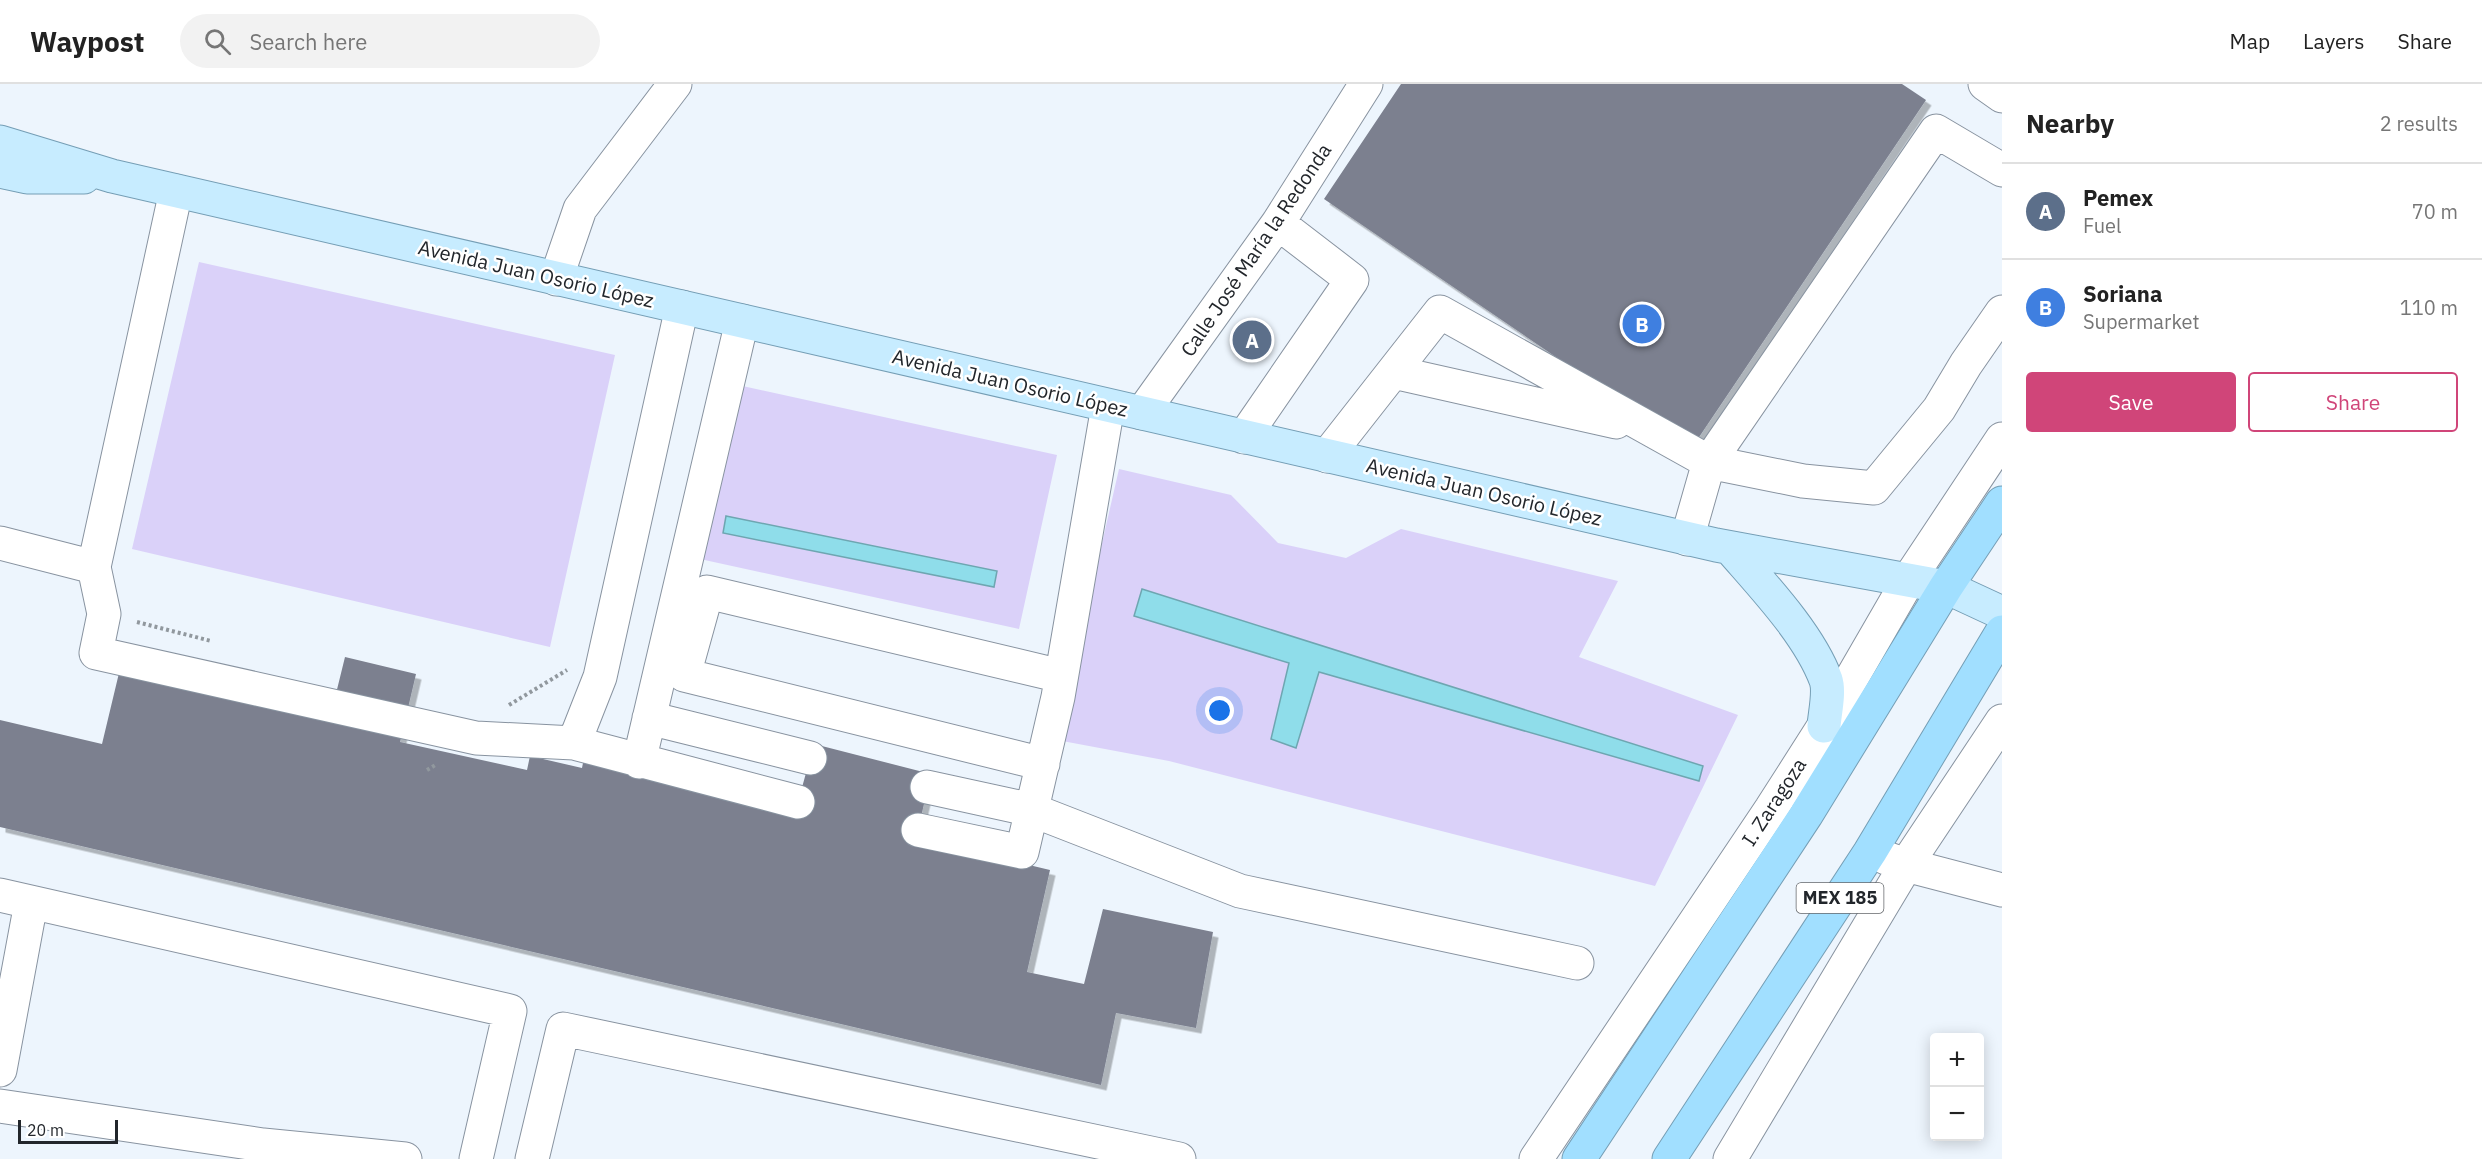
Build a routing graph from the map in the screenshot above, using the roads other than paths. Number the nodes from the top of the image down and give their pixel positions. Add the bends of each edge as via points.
1 (675, 84) edge
2 (1366, 84) edge
3 (1985, 84) edge
4 (2002, 96) edge
5 (0, 142) edge
6 (2002, 170) edge
7 (0, 171) edge
8 (112, 176) junction
9 (176, 191) junction
10 (1278, 223) junction
11 (556, 279) junction
12 (682, 307) junction
13 (2002, 312) edge
14 (742, 321) junction
15 (1393, 372) junction
16 (1108, 405) junction
17 (1142, 413) junction
18 (1653, 431) junction
19 (1244, 437) junction
20 (2002, 439) edge
21 (1327, 456) junction
22 (1709, 462) junction
23 (2002, 503) edge
24 (1687, 539) junction
25 (0, 543) edge
26 (1731, 549) junction
27 (94, 567) junction
28 (1910, 579) junction
29 (1946, 587) junction
30 (2002, 613) edge
31 (2002, 632) edge
32 (672, 672) junction
33 (1061, 676) junction
34 (649, 718) junction
35 (2002, 721) edge
36 (1824, 726) junction
37 (574, 743) junction
38 (810, 758) dead end
39 (639, 762) junction
40 (1043, 764) junction
41 (927, 787) dead end
42 (798, 802) dead end
43 (1032, 810) junction
44 (918, 830) dead end
45 (1870, 852) junction
46 (1906, 866) junction
47 (2002, 890) edge
48 (0, 895) edge
49 (31, 903) junction
50 (1577, 963) dead end
51 (0, 1070) edge
52 (0, 1106) edge
53 (405, 1159) edge
54 (476, 1159) edge
55 (532, 1159) edge
56 (1179, 1159) edge
57 (1536, 1159) edge
58 (1579, 1159) edge
59 (1669, 1159) edge
60 (1730, 1159) edge

1 - 11 street via 580,209
2 - 10 street, Calle José María la Redonda
3 - 4 street
5 - 8 main road, Avenida Juan Osorio López
6 - 22 street via 1936,131
7 - 8 main road, Avenida Juan Osorio López via 27,177
8 - 9 main road, Avenida Juan Osorio López
9 - 11 main road, Avenida Juan Osorio López
9 - 27 street
10 - 17 street, Calle José María la Redonda
10 - 19 street via 1352,280
11 - 12 main road, Avenida Juan Osorio López
12 - 14 main road, Avenida Juan Osorio López
12 - 37 street via 600,677
13 - 22 street via 1939,409 1874,488 1803,481
14 - 16 main road, Avenida Juan Osorio López
14 - 32 street
15 - 18 street
15 - 18 street via 1440,312
15 - 21 street
16 - 17 main road, Avenida Juan Osorio López
16 - 33 street
17 - 19 main road, Avenida Juan Osorio López
18 - 22 street
19 - 21 main road, Avenida Juan Osorio López
20 - 28 street, I. Zaragoza
21 - 24 main road, Avenida Juan Osorio López
22 - 24 street
23 - 29 highway, I. Zaragoza
24 - 26 main road, Avenida Juan Osorio López
25 - 27 street
26 - 28 main road, Avenida Juan Osorio López
26 - 36 main road via 1786,614 1827,681
27 - 37 street via 104,614 96,653 477,738
28 - 29 main road, Avenida Juan Osorio López
28 - 36 street, I. Zaragoza
29 - 30 main road, Avenida Juan Osorio López
29 - 58 highway, I. Zaragoza via 1806,815
31 - 45 highway, MEX 185
32 - 33 street via 707,592
32 - 34 street
32 - 40 street
33 - 40 street
34 - 38 street
34 - 39 street
35 - 46 street
36 - 57 street, I. Zaragoza
37 - 39 street
39 - 42 street
40 - 43 street
41 - 43 street
43 - 44 street via 1022,852
43 - 50 street via 1240,891
45 - 46 street
45 - 59 highway, MEX 185
46 - 47 street
46 - 60 street
48 - 49 street
49 - 51 street
49 - 54 street via 510,1011
52 - 53 street via 263,1145
55 - 56 street via 563,1029

